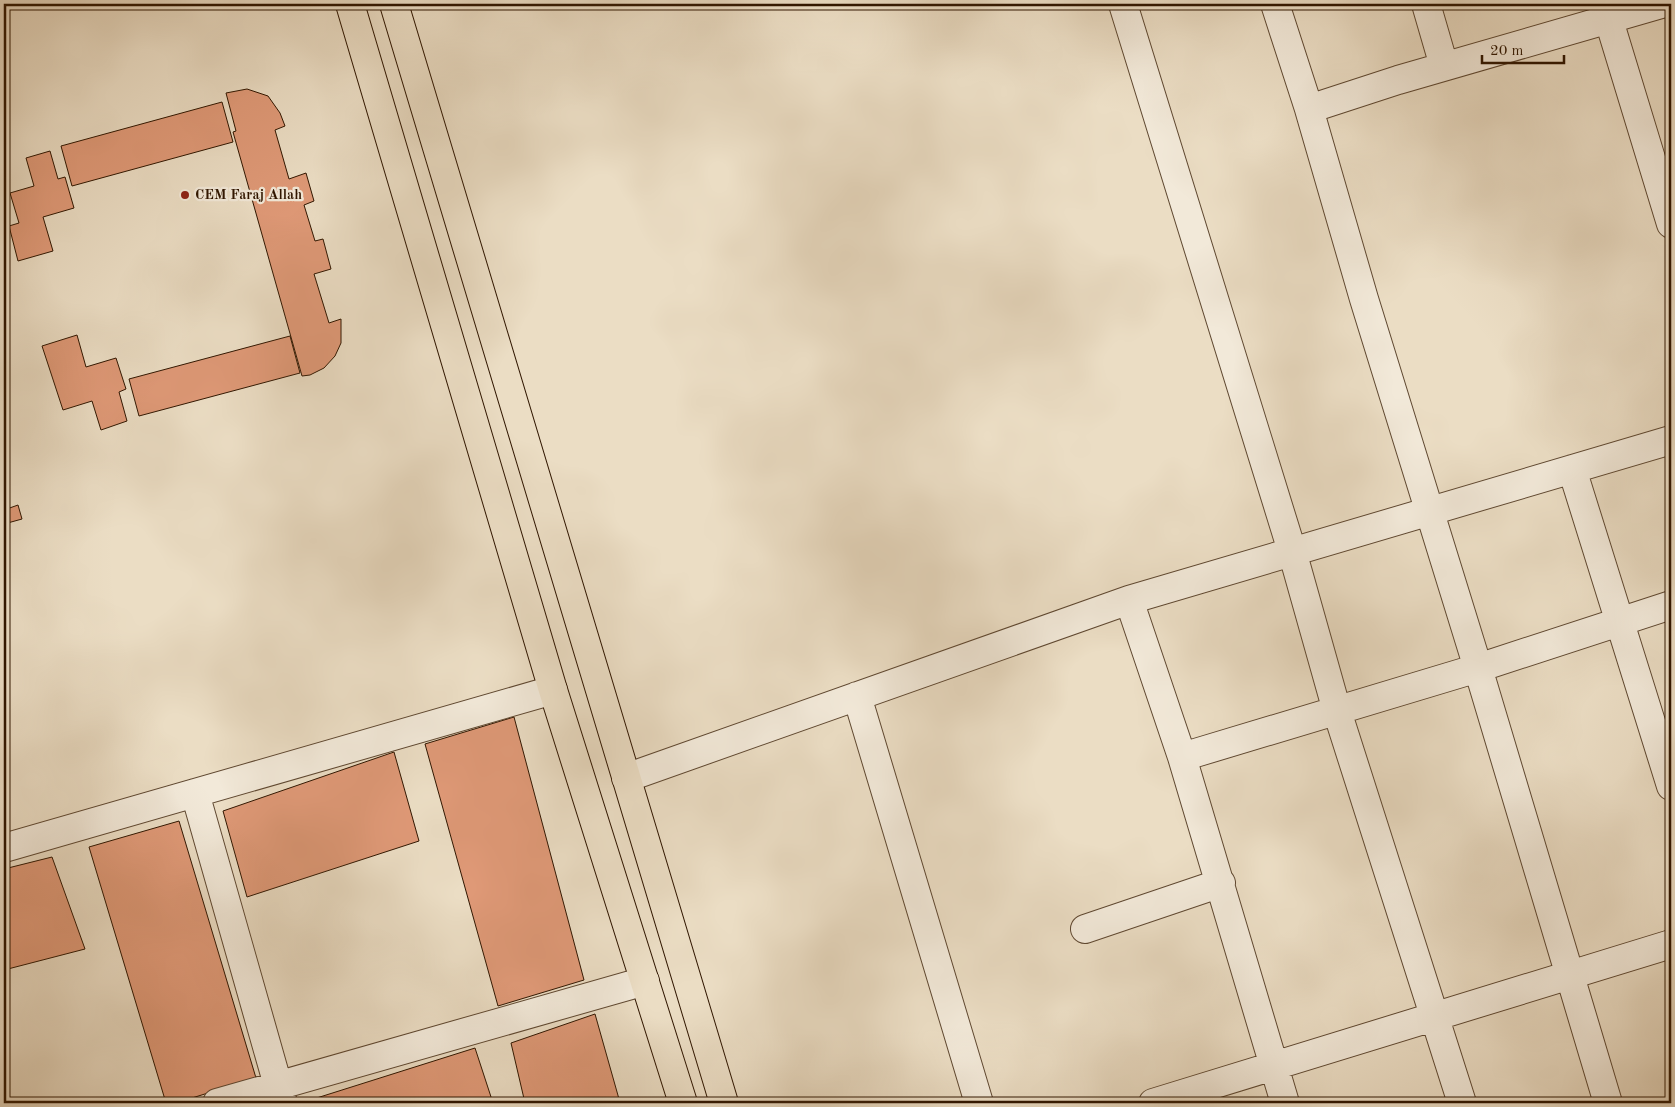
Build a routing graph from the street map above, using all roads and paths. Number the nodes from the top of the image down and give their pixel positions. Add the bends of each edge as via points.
1 (350, 4) edge
2 (394, 4) edge
3 (1274, 4) edge
4 (1426, 4) edge
5 (1661, 4) edge
6 (1132, 6) edge
7 (1607, 12) edge
8 (1444, 66) junction
9 (1309, 109) junction
10 (1671, 224) edge
11 (1671, 440) edge
12 (1572, 469) junction
13 (1429, 511) junction
14 (1292, 551) junction
15 (1129, 600) junction
16 (1671, 605) edge
17 (1621, 621) junction
18 (1478, 668) junction
19 (553, 690) junction
20 (857, 696) junction
21 (1337, 711) junction
22 (1182, 757) junction
23 (626, 778) junction
24 (1671, 786) edge
25 (195, 793) junction
26 (4, 848) edge
27 (1221, 883) junction
28 (1085, 929) dead end
29 (1671, 944) edge
30 (1569, 975) junction
31 (645, 981) junction
32 (1435, 1016) junction
33 (1274, 1066) junction
34 (280, 1095) edge
35 (217, 1103) edge
36 (684, 1103) edge
37 (724, 1103) edge
38 (979, 1103) edge
39 (1153, 1103) edge
40 (1285, 1103) edge
41 (1462, 1103) edge
42 (1608, 1103) edge

1 - 19 main road
2 - 23 main road
3 - 9 street
4 - 8 street
5 - 7 street
6 - 14 street
7 - 8 street
7 - 10 street
8 - 9 street
9 - 13 street
11 - 12 street
12 - 13 street
12 - 17 street
13 - 14 street
13 - 18 street
14 - 15 street
14 - 21 street
15 - 20 street
15 - 22 street
16 - 17 street
17 - 18 street
17 - 24 street
18 - 21 street
18 - 30 street
19 - 25 street
19 - 31 main road
20 - 23 street
20 - 38 street
21 - 22 street
21 - 32 street
22 - 27 street
23 - 37 main road
25 - 26 street
25 - 34 street
27 - 28 street
27 - 33 street
29 - 30 street
30 - 32 street
30 - 42 street
31 - 34 street
31 - 36 main road
32 - 33 street
32 - 41 street
33 - 39 street
33 - 40 street
34 - 35 street

